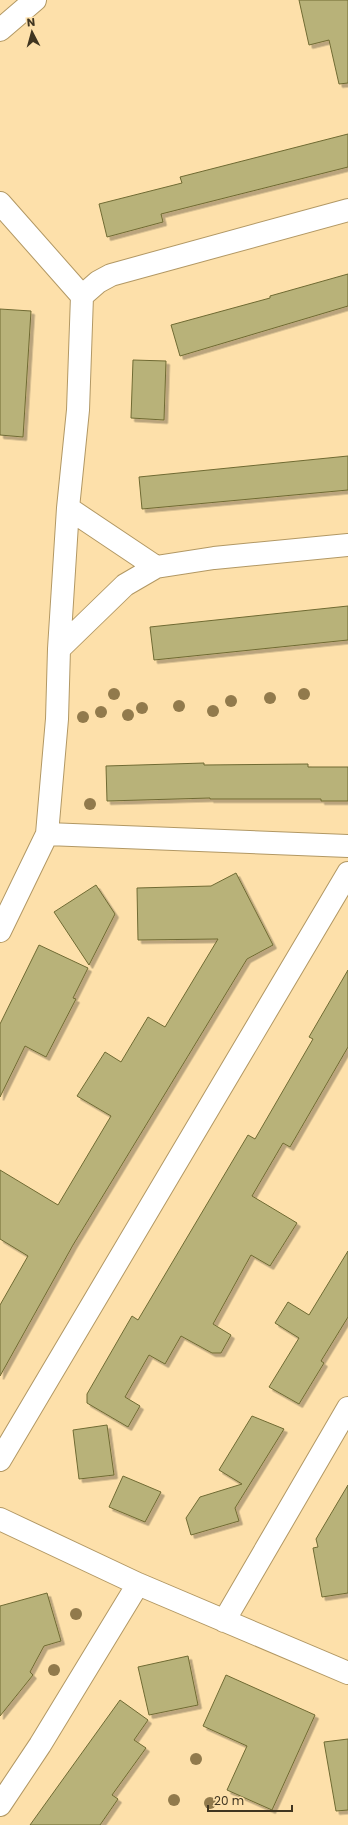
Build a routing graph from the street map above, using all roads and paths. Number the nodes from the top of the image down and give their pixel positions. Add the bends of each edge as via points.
1 (35, 0) edge
2 (0, 30) edge
3 (0, 203) edge
4 (348, 210) edge
5 (82, 296) junction
6 (68, 508) junction
7 (348, 546) edge
8 (156, 567) junction
9 (59, 649) junction
10 (47, 834) junction
11 (348, 846) edge
12 (348, 873) edge
13 (0, 931) edge
14 (348, 1408) edge
15 (0, 1460) edge
16 (0, 1519) edge
17 (138, 1584) junction
18 (224, 1621) junction
19 (348, 1673) edge
20 (0, 1804) edge

1 - 2 street
3 - 5 street
4 - 5 street via 117,273 98,282
5 - 6 street via 78,410
6 - 8 street
6 - 9 street
7 - 8 street via 214,558
8 - 9 street via 125,585
9 - 10 street via 57,719
10 - 11 street
10 - 13 street
12 - 15 street
14 - 18 street
16 - 17 street
17 - 18 street
17 - 20 street via 40,1745
18 - 19 street

